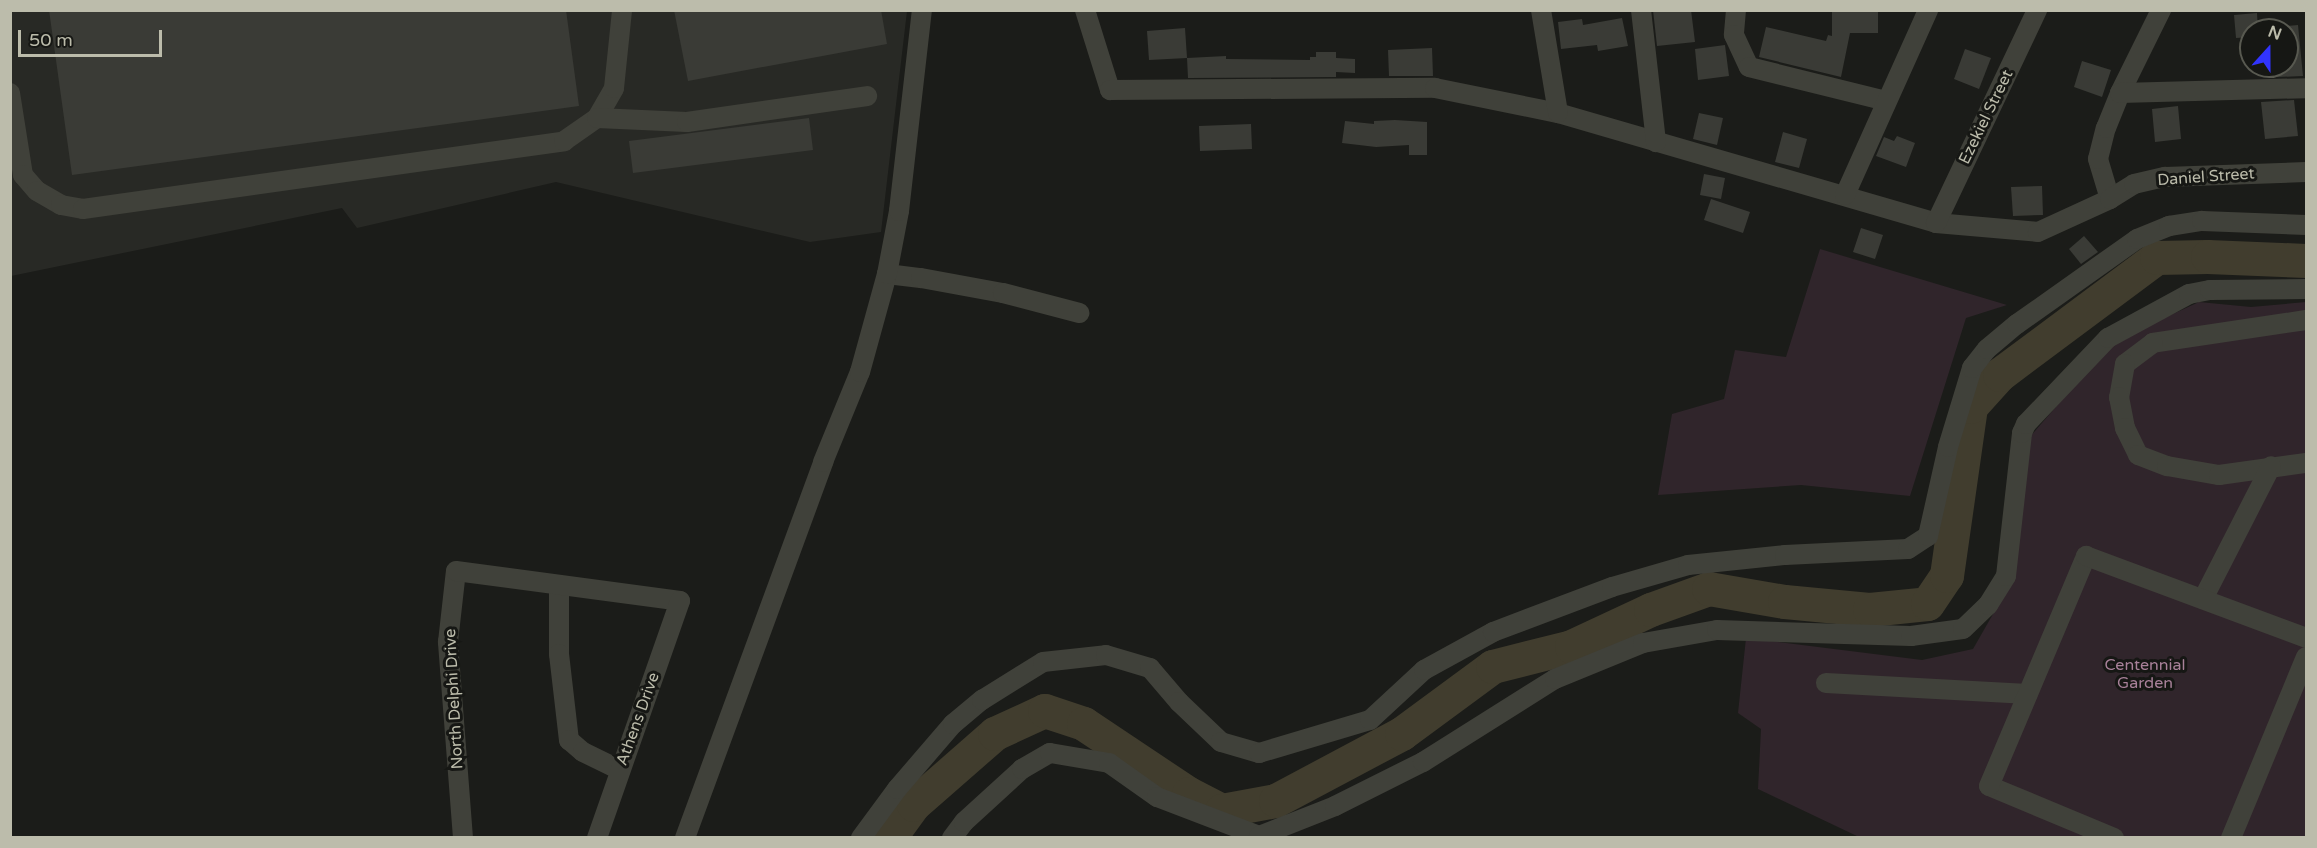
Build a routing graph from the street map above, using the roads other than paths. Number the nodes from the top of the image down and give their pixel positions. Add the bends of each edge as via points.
1 (622, 10) edge
2 (922, 10) edge
3 (1085, 10) edge
4 (1541, 10) edge
5 (1641, 10) edge
6 (1736, 10) edge
7 (1928, 10) edge
8 (2037, 10) edge
9 (2161, 10) edge
10 (2307, 88) edge
11 (10, 93) edge
12 (2120, 93) junction
13 (867, 96) dead end
14 (1886, 101) junction
15 (1557, 113) junction
16 (597, 118) junction
17 (1656, 142) junction
18 (2307, 172) edge
19 (1845, 195) junction
20 (2110, 199) junction
21 (1936, 223) junction
22 (2307, 225) edge
23 (886, 274) junction
24 (2307, 289) edge
25 (1079, 313) dead end
26 (2307, 320) edge
27 (2307, 463) edge
28 (2271, 466) junction
29 (559, 585) junction
30 (2203, 599) junction
31 (680, 601) joint
32 (2307, 638) edge
33 (2307, 657) edge
34 (1826, 683) dead end
35 (2028, 694) junction
36 (620, 770) junction
37 (463, 837) edge
38 (597, 837) edge
39 (685, 837) edge
40 (861, 837) edge
41 (952, 837) edge
42 (2114, 837) edge
43 (2231, 837) edge

1 - 16 street via 614,88
2 - 23 street via 907,150
3 - 15 street via 1110,90 1435,88
4 - 15 street
5 - 17 street
6 - 14 street via 1734,35 1749,67
7 - 14 street
8 - 21 street, Ezekiel Street
9 - 12 street
10 - 12 street
11 - 16 street via 22,175 37,191 61,205 83,209 564,141
12 - 20 street via 2098,159
13 - 16 street via 687,122
14 - 19 street
15 - 17 street
17 - 19 street
18 - 20 street, Daniel Street via 2165,177 2134,184
19 - 21 street
20 - 21 street, Daniel Street via 2038,232
22 - 40 street via 2202,221 2169,226 2137,238 2017,324 1987,349 1972,368 1948,447 1928,536 1908,549 1688,565 1612,587 1492,632 1424,670 1370,720 1259,753 1221,742 1150,668 1106,655 1043,662 953,723
23 - 25 street via 1003,293
23 - 39 street via 860,372
24 - 41 street via 2210,290 2189,294 2108,338 2026,424 2006,576 1988,605 1963,629 1911,636 1717,630 1643,643 1555,679 1423,762 1335,806 1259,836 1157,797 1109,763 1050,753 1022,769
26 - 28 street via 2152,343 2125,364 2119,397 2125,428 2138,455 2167,466 2213,475
27 - 28 street
28 - 30 street
29 - 31 street, North Delphi Drive
29 - 36 street via 559,654 569,740
29 - 37 street, North Delphi Drive via 456,571 448,642
30 - 32 street
30 - 35 street via 2086,556
31 - 36 street, Athens Drive
33 - 43 street
34 - 35 street
35 - 42 street via 1989,786
36 - 38 street, Athens Drive

